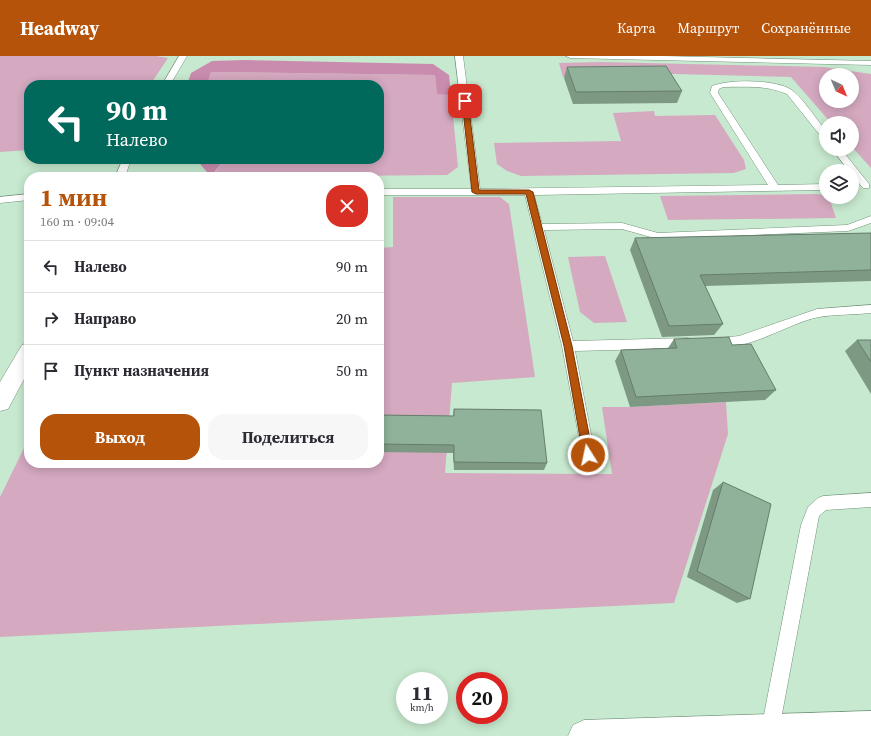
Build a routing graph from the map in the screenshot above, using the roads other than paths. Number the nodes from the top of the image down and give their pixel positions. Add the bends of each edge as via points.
1 (183, 56) edge
2 (459, 56) edge
3 (570, 56) edge
4 (871, 63) edge
5 (169, 80) edge
6 (819, 128) edge
7 (842, 156) edge
8 (868, 186) edge
9 (819, 187) edge
10 (775, 188) junction
11 (384, 192) edge
12 (476, 192) junction
13 (529, 192) junction
14 (24, 198) edge
15 (0, 200) edge
16 (871, 219) edge
17 (538, 227) junction
18 (871, 309) edge
19 (568, 346) junction
20 (24, 360) edge
21 (0, 402) edge
22 (588, 455) dead end
23 (871, 500) edge
24 (871, 727) edge
25 (770, 730) junction
26 (837, 732) edge
27 (709, 734) edge
28 (584, 736) edge

1 - 5 lane
2 - 12 lane
3 - 4 lane
6 - 10 lane via 790,92 782,88 771,85 722,85 715,88 714,94
7 - 8 lane
9 - 10 lane
10 - 13 lane
11 - 12 lane
12 - 13 lane
13 - 17 lane
14 - 15 lane
16 - 17 lane via 848,228 658,236 622,226
17 - 19 lane
18 - 19 lane via 817,313 739,341
19 - 22 lane
20 - 21 main road
23 - 25 lane via 823,503 813,512
24 - 26 main road
25 - 26 main road
25 - 27 main road
27 - 28 main road

